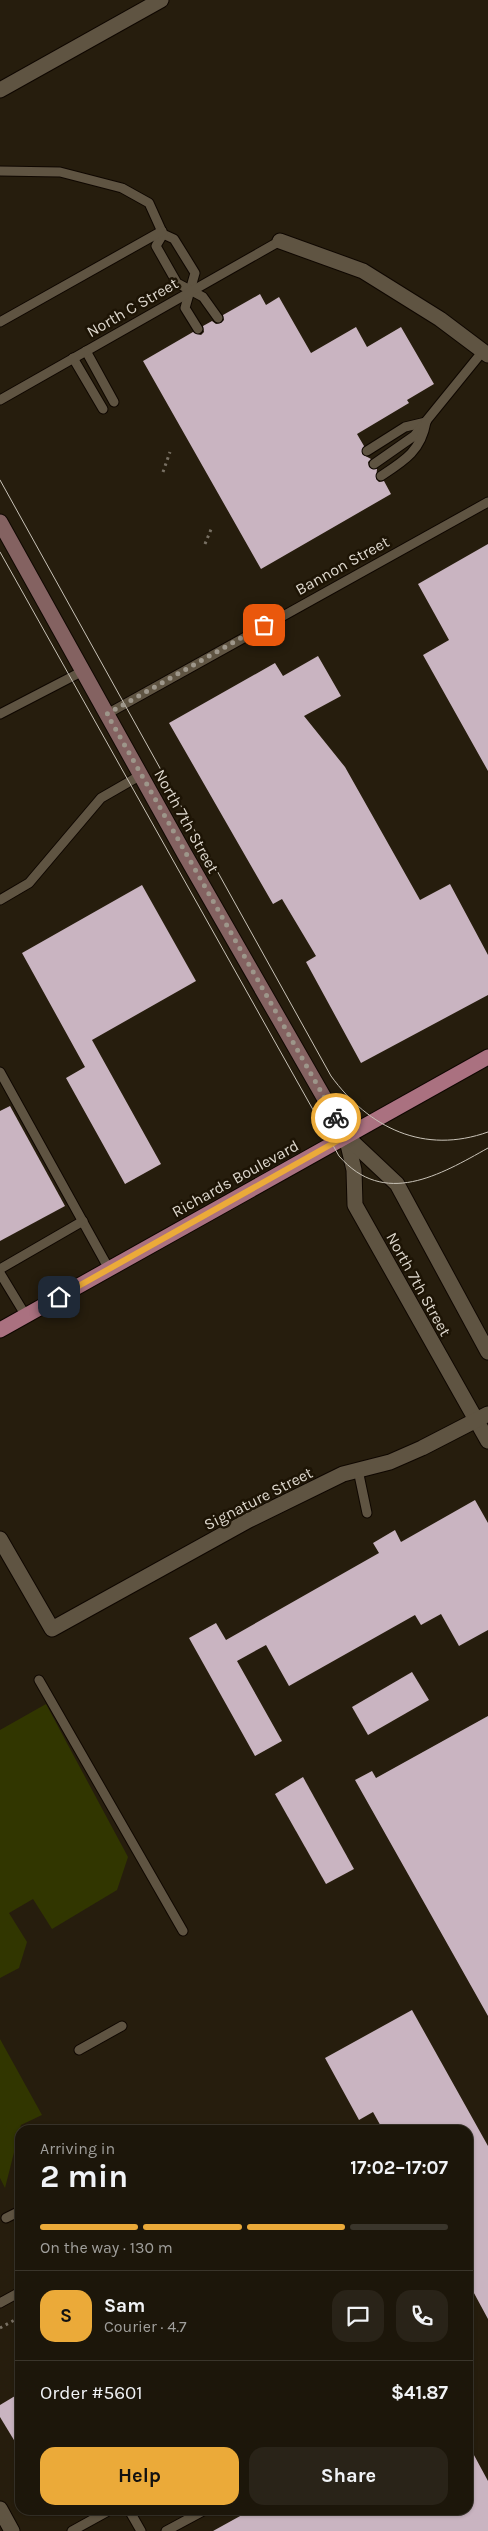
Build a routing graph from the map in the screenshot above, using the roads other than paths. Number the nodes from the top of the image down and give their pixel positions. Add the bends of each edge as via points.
1 (161, 0) edge
2 (135, 6) edge
3 (0, 90) edge
4 (0, 171) edge
5 (162, 232) junction
6 (280, 241) joint
7 (190, 290) junction
8 (218, 318) dead end
9 (0, 322) edge
10 (198, 329) dead end
11 (86, 351) junction
12 (485, 353) edge
13 (73, 358) junction
14 (0, 400) edge
15 (114, 402) dead end
16 (102, 409) dead end
17 (426, 422) junction
18 (367, 451) dead end
19 (374, 464) dead end
20 (381, 476) dead end
21 (488, 502) edge
22 (0, 522) edge
23 (5, 543) edge
24 (83, 671) junction
25 (0, 714) edge
26 (107, 714) junction
27 (141, 775) junction
28 (0, 900) edge
29 (488, 1057) edge
30 (0, 1072) edge
31 (346, 1136) junction
32 (83, 1220) junction
33 (0, 1269) edge
34 (109, 1269) junction
35 (0, 1274) edge
36 (26, 1316) junction
37 (0, 1330) edge
38 (488, 1352) edge
39 (482, 1417) edge
40 (488, 1441) edge
41 (358, 1470) junction
42 (367, 1513) dead end
43 (0, 1539) edge
44 (39, 1680) dead end
45 (183, 1931) dead end
46 (122, 2026) dead end
47 (79, 2050) dead end
48 (15, 2214) edge
49 (6, 2218) dead end
50 (15, 2295) edge
51 (0, 2303) edge
52 (0, 2509) edge
53 (101, 2515) edge
54 (132, 2515) edge
55 (196, 2515) edge
56 (12, 2531) edge
57 (72, 2531) edge
58 (141, 2531) edge
59 (166, 2531) edge

1 - 2 street
2 - 3 street
4 - 5 lane via 60,172 122,188 148,203
5 - 7 lane via 174,238 195,273
5 - 7 lane via 156,246 178,283
5 - 9 lane
6 - 7 lane, North C Street
6 - 12 street via 363,271 440,319
7 - 8 lane via 203,297
7 - 10 lane via 185,308
7 - 11 lane, North C Street
11 - 13 lane, North C Street
11 - 15 lane
12 - 17 lane
13 - 14 lane, North C Street
13 - 16 lane
17 - 18 lane via 405,427
17 - 19 lane via 402,446
17 - 20 lane via 419,445
21 - 26 lane, Bannon Street
22 - 23 main road, North 7th Street
23 - 24 main road, North 7th Street
24 - 25 lane
24 - 26 main road, North 7th Street
26 - 27 main road, North 7th Street
27 - 28 lane via 101,798 29,883
27 - 31 main road, North 7th Street
29 - 31 main road, Richards Boulevard
30 - 32 lane
31 - 34 main road, Richards Boulevard
31 - 38 street, North 7th Street via 396,1184
31 - 39 street, North 7th Street via 354,1170 355,1205
32 - 33 lane
32 - 34 lane
34 - 36 main road, Richards Boulevard
35 - 36 lane
36 - 37 main road, Richards Boulevard
39 - 40 street, North 7th Street
39 - 41 street, Signature Street via 390,1462
41 - 42 lane
41 - 43 street, Signature Street via 342,1474 250,1520 52,1629
44 - 45 lane
46 - 47 lane
48 - 49 lane
50 - 51 lane
52 - 56 street
53 - 57 lane
54 - 58 lane
55 - 59 lane

